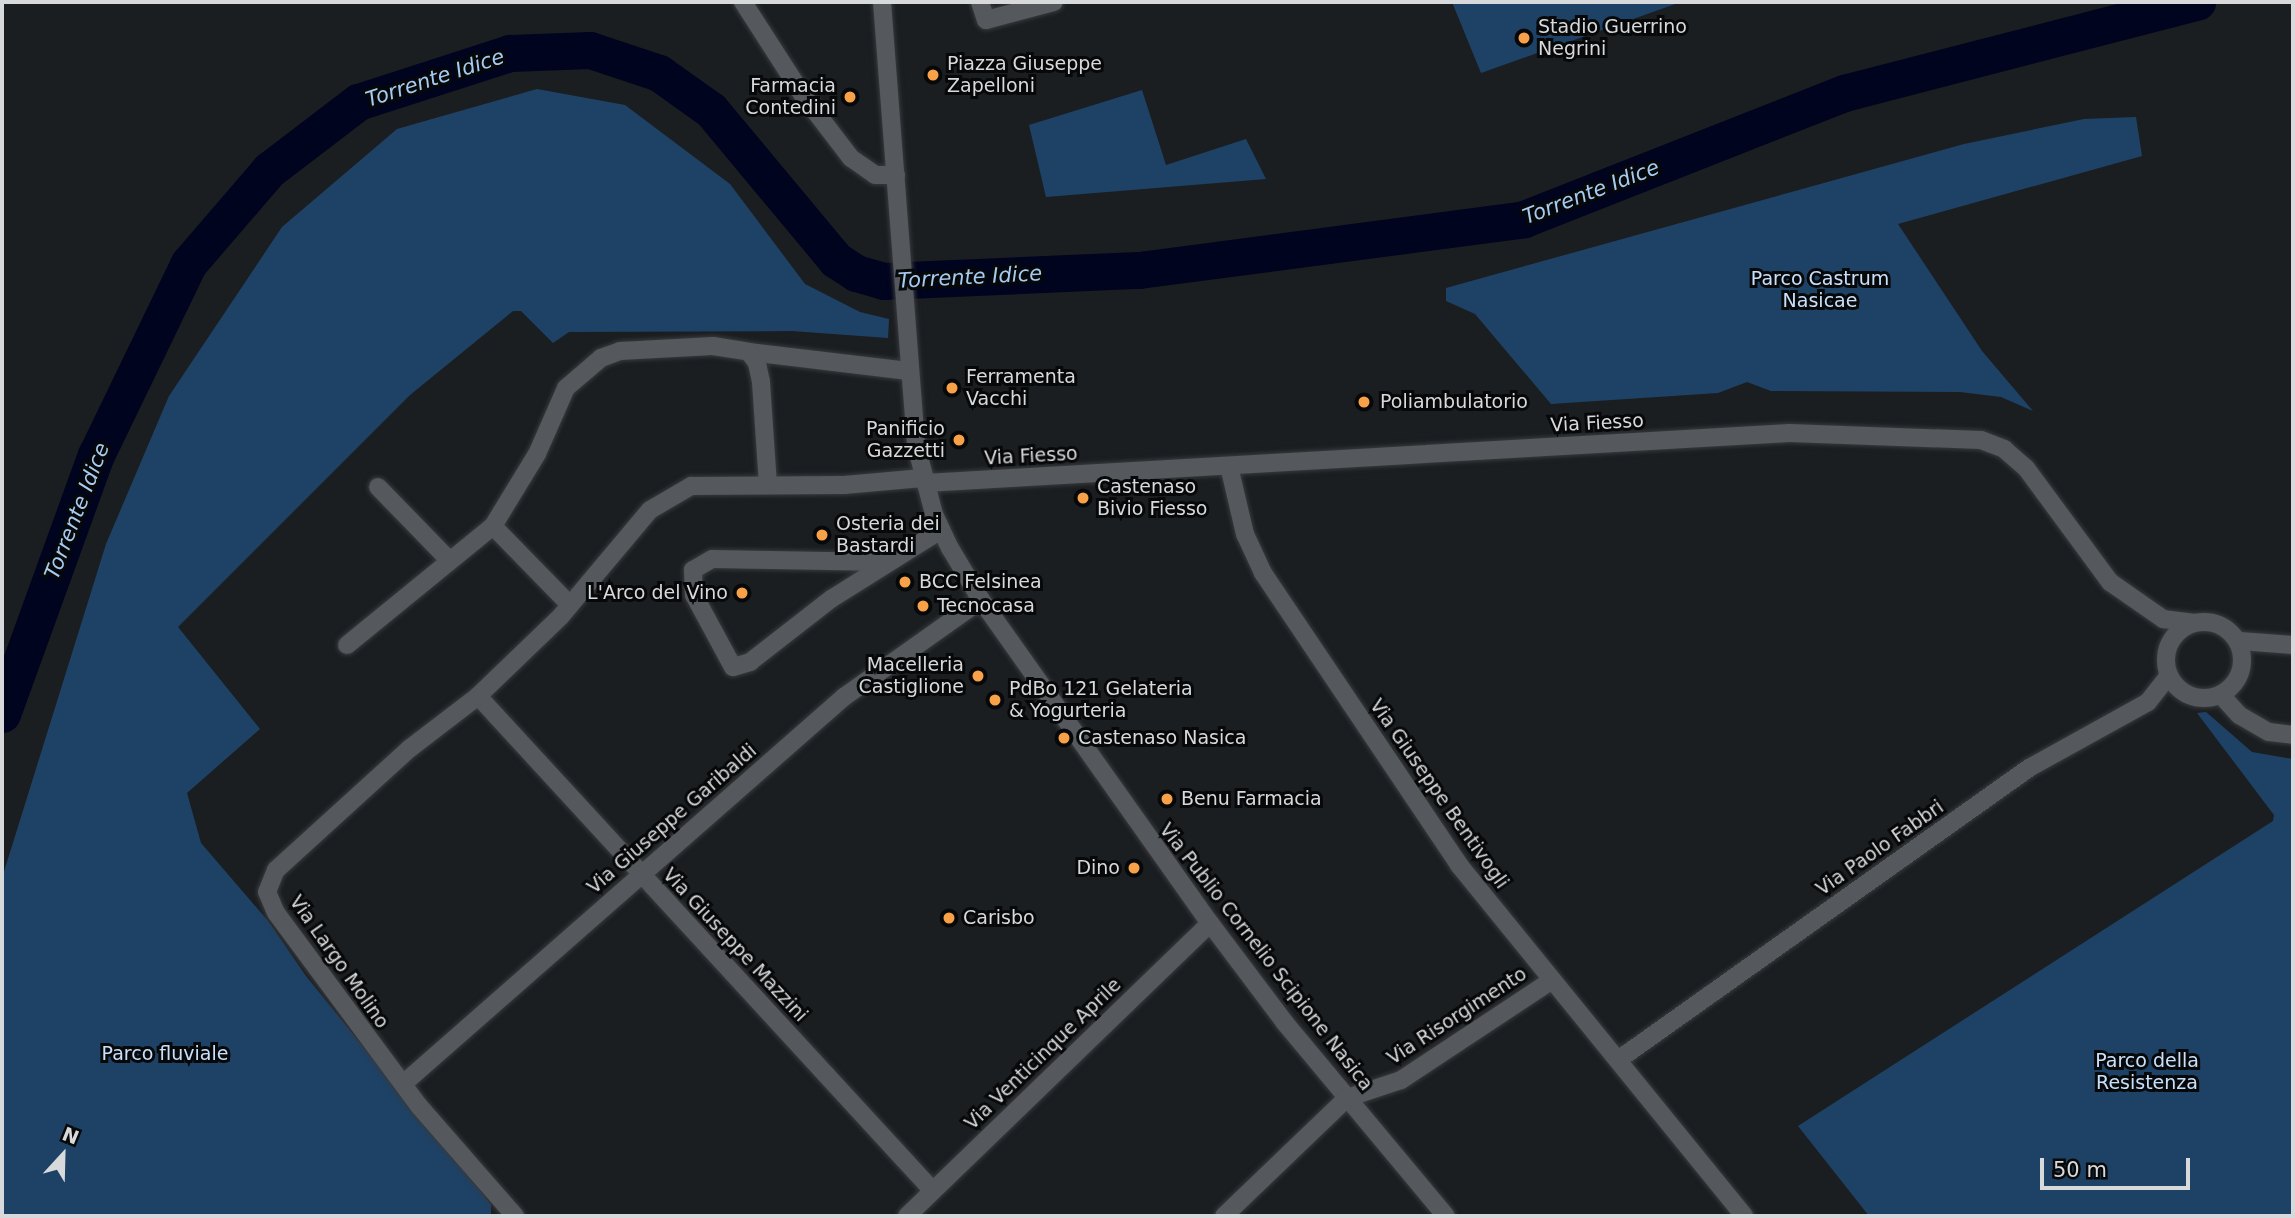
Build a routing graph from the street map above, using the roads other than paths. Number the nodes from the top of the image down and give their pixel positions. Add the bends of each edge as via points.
1 (743, 2) edge
2 (882, 2) edge
3 (980, 2) edge
4 (1054, 2) edge
5 (896, 175) junction
6 (748, 352) junction
7 (908, 367) junction
8 (1229, 466) junction
9 (924, 481) junction
10 (768, 485) junction
11 (378, 487) dead end
12 (494, 526) junction
13 (941, 530) junction
14 (450, 561) junction
15 (886, 562) junction
16 (981, 600) junction
17 (2138, 604) junction
18 (570, 605) junction
19 (2195, 623) junction
20 (2240, 641) junction
21 (347, 645) dead end
22 (2293, 645) edge
23 (2168, 646) junction
24 (2242, 660) junction
25 (2174, 682) junction
26 (2227, 690) junction
27 (478, 696) junction
28 (2293, 735) edge
29 (642, 874) junction
30 (1210, 923) junction
31 (1552, 979) junction
32 (1618, 1060) junction
33 (403, 1084) junction
34 (1347, 1098) junction
35 (933, 1191) junction
36 (910, 1215) edge
37 (515, 1216) edge
38 (1224, 1216) edge
39 (1446, 1216) edge
40 (1744, 1216) edge

1 - 5 street via 802,94 851,158 875,175
2 - 5 street, Via Publio Cornelio Scipione Nasica
3 - 4 street via 986,20
5 - 7 street, Via Publio Cornelio Scipione Nasica
6 - 7 street
6 - 10 street via 757,363 761,382
6 - 12 street via 713,346 620,351 589,365 566,388 537,454
7 - 9 street, Via Publio Cornelio Scipione Nasica
8 - 9 street, Via Fiesso
8 - 17 street, Via Fiesso via 1790,433 1981,440 2004,449 2026,468 2110,582
8 - 31 street, Via Giuseppe Bentivogli via 1245,534 1263,573 1459,865
9 - 10 street, Via Largo Molino
9 - 13 street, Via Publio Cornelio Scipione Nasica
10 - 18 street, Via Largo Molino via 691,486 650,510
11 - 14 street
12 - 14 street
12 - 18 street
13 - 15 street
13 - 16 street, Via Publio Cornelio Scipione Nasica
14 - 21 street
15 - 15 street via 712,559 693,570 694,594 733,667 750,662
16 - 29 street, Via Giuseppe Garibaldi via 844,697
16 - 30 street, Via Publio Cornelio Scipione Nasica
17 - 19 street, Via Fiesso via 2163,619
17 - 23 street
18 - 27 street, Via Largo Molino
19 - 20 street, Via Fiesso via 2214,623
19 - 23 street via 2179,631
20 - 22 street, Via Fiesso
20 - 24 street
22 - 24 street
23 - 25 street
24 - 26 street
25 - 26 street via 2205,699
25 - 32 street, Via Paolo Fabbri via 2148,702 2029,768
26 - 28 street via 2248,720 2269,732
27 - 29 street, Via Giuseppe Mazzini
27 - 33 street, Via Largo Molino via 409,749 276,870 267,892 275,913
29 - 33 street, Via Giuseppe Garibaldi
29 - 35 street, Via Giuseppe Mazzini
30 - 34 street, Via Publio Cornelio Scipione Nasica
30 - 35 street, Via Venticinque Aprile
31 - 32 street, Via Giuseppe Bentivogli
31 - 34 street, Via Risorgimento via 1401,1080
32 - 40 street, Via Giuseppe Bentivogli
33 - 37 street, Via Largo Molino
34 - 38 street, Via Risorgimento
34 - 39 street, Via Publio Cornelio Scipione Nasica
35 - 36 street, Via Venticinque Aprile

